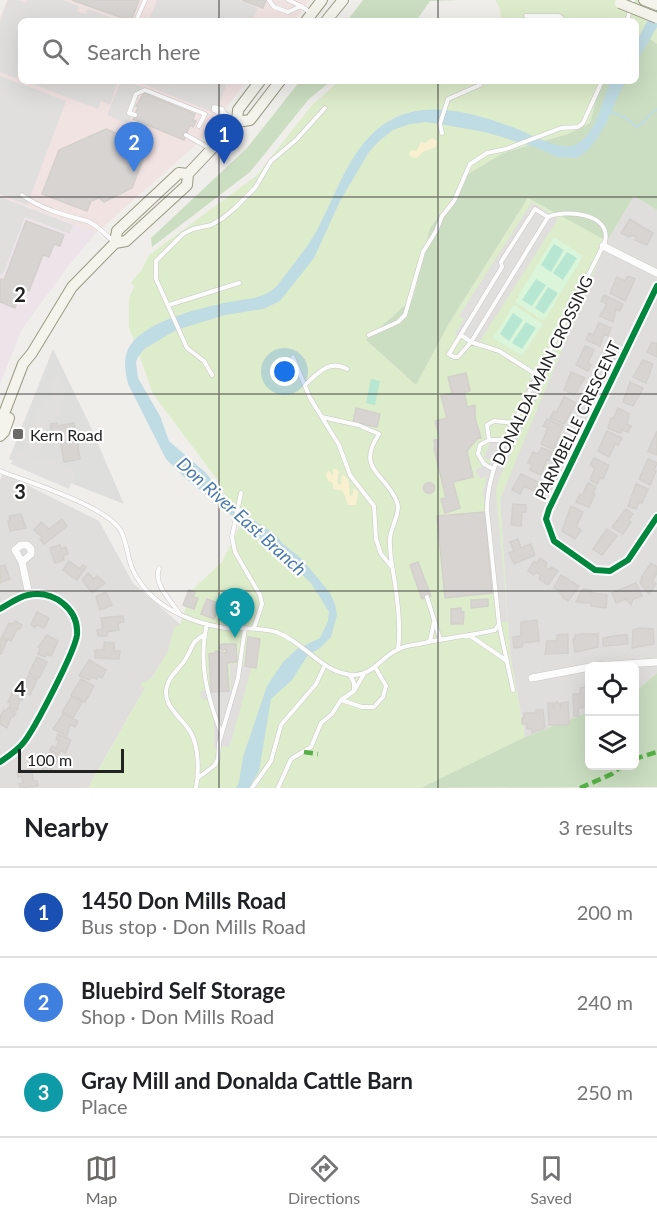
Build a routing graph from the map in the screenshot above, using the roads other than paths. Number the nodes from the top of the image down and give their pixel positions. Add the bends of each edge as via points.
1 (145, 0) edge
2 (269, 0) edge
3 (288, 0) edge
4 (298, 0) edge
5 (322, 0) edge
6 (343, 0) edge
7 (633, 0) edge
8 (644, 0) edge
9 (616, 2) edge
10 (657, 5) edge
11 (301, 6) junction
12 (526, 16) dead end
13 (137, 18) edge
14 (311, 18) edge
15 (313, 18) edge
16 (328, 18) edge
17 (562, 18) edge
18 (628, 18) edge
19 (657, 18) edge
20 (258, 84) edge
21 (273, 84) edge
22 (480, 84) dead end
23 (601, 84) edge
24 (325, 108) dead end
25 (224, 113) dead end
26 (135, 115) dead end
27 (237, 122) junction
28 (199, 126) dead end
29 (442, 133) dead end
30 (186, 135) dead end
31 (212, 150) junction
32 (22, 195) dead end
33 (548, 218) junction
34 (115, 243) junction
35 (603, 246) junction
36 (657, 273) edge
37 (239, 283) dead end
38 (657, 286) edge
39 (169, 305) junction
40 (369, 335) dead end
41 (461, 335) junction
42 (471, 342) junction
43 (32, 353) junction
44 (293, 357) dead end
45 (347, 369) dead end
46 (212, 375) dead end
47 (537, 375) junction
48 (305, 385) junction
49 (322, 417) junction
50 (514, 423) junction
51 (0, 424) edge
52 (0, 436) edge
53 (489, 440) junction
54 (505, 440) junction
55 (493, 469) junction
56 (0, 471) edge
57 (241, 495) dead end
58 (657, 516) edge
59 (22, 562) dead end
60 (392, 566) junction
61 (159, 568) dead end
62 (28, 595) junction
63 (427, 597) dead end
64 (0, 609) edge
65 (179, 614) junction
66 (434, 622) junction
67 (207, 624) junction
68 (499, 624) junction
69 (245, 628) junction
70 (254, 628) junction
71 (469, 634) junction
72 (204, 636) junction
73 (441, 639) junction
74 (429, 641) junction
75 (398, 649) junction
76 (507, 661) junction
77 (657, 662) edge
78 (639, 663) edge
79 (325, 665) junction
80 (375, 667) junction
81 (585, 668) edge
82 (364, 674) junction
83 (350, 675) junction
84 (532, 678) dead end
85 (513, 690) dead end
86 (354, 691) junction
87 (341, 700) junction
88 (221, 733) junction
89 (0, 762) edge
90 (198, 778) junction
91 (196, 788) edge
92 (252, 788) edge
93 (278, 788) edge

1 - 13 lane
2 - 11 lane via 274,7 288,12
3 - 11 lane
4 - 11 lane
5 - 15 main road
6 - 16 main road
7 - 18 lane
8 - 10 main road
9 - 19 main road, bridge
11 - 14 lane
12 - 17 lane
20 - 27 main road via 238,111
21 - 27 main road via 250,120
22 - 29 lane via 448,99 440,124
23 - 40 lane via 584,123 578,127 561,128 487,153 470,164 454,201 423,252 405,315
24 - 39 lane via 271,161 255,188 223,218 183,234 156,261 156,279
25 - 27 lane
26 - 28 lane via 129,113 136,94 145,90 205,114
27 - 31 main road
30 - 31 lane
31 - 34 main road via 188,174 187,185 126,241
32 - 34 lane via 34,203 89,221
33 - 35 lane via 557,213 594,218 607,234
33 - 41 lane via 535,209
33 - 42 lane
34 - 43 main road via 72,287
35 - 36 street
35 - 47 lane, DONALDA MAIN CROSSING
37 - 39 lane
38 - 58 street, PARMBELLE CRESCENT via 546,519 554,541 595,570 610,571 628,560
39 - 46 lane via 187,348
41 - 42 lane
41 - 42 lane via 449,354 458,357
42 - 47 lane via 499,351
43 - 51 main road via 23,364
43 - 52 main road
44 - 48 lane
45 - 48 lane via 324,367
47 - 50 lane, DONALDA MAIN CROSSING
48 - 49 lane
49 - 60 lane via 339,445 350,475 374,506 376,539 381,554
49 - 60 lane via 379,434 373,442 370,463 398,505 390,538
50 - 53 lane via 494,421 487,425
50 - 54 lane, DONALDA MAIN CROSSING
53 - 54 lane
53 - 55 lane via 480,446 478,454
54 - 55 lane, DONALDA MAIN CROSSING
55 - 68 lane, DONALDA MAIN CROSSING via 487,510
56 - 65 lane via 82,503 110,519 120,531 138,579 158,601
57 - 70 lane via 232,537 235,552 260,595 262,604
59 - 62 street
60 - 75 lane
61 - 65 lane via 158,581
62 - 64 street
62 - 89 street via 45,595 69,608 76,624 76,642 31,732 19,748
63 - 66 lane
65 - 67 lane
66 - 73 lane
66 - 74 lane
67 - 69 lane
67 - 72 lane
68 - 71 lane via 494,631
68 - 76 lane, DONALDA MAIN CROSSING
69 - 70 lane
69 - 88 lane via 238,678
70 - 79 lane via 293,641
71 - 73 lane
71 - 76 lane
72 - 88 lane via 206,693
72 - 90 lane via 193,642 166,693 167,702 193,736
73 - 74 lane
74 - 75 lane
75 - 80 lane
76 - 85 lane, DONALDA MAIN CROSSING
77 - 78 street
79 - 83 lane
79 - 92 lane via 316,684 281,725 271,761
80 - 82 lane
80 - 87 lane via 386,686 374,708
81 - 84 street
82 - 83 lane
82 - 86 lane
83 - 86 lane
86 - 87 lane
87 - 93 lane via 321,723 311,747 291,759
88 - 90 lane via 218,761
90 - 91 lane

